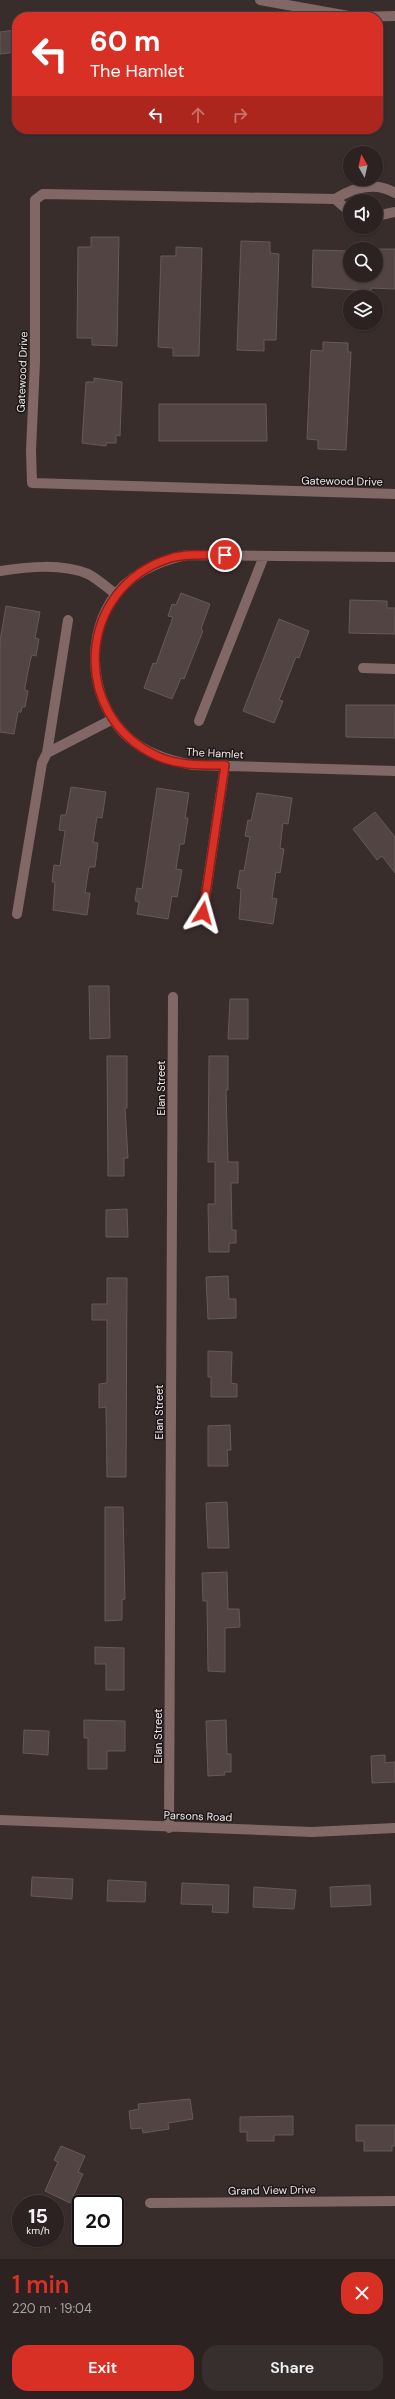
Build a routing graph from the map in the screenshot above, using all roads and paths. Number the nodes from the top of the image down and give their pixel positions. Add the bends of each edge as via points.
1 (260, 0) edge
2 (326, 12) edge
3 (383, 16) edge
4 (395, 16) edge
5 (395, 193) edge
6 (335, 199) junction
7 (343, 206) edge
8 (395, 212) edge
9 (383, 215) edge
10 (395, 494) edge
11 (264, 556) junction
12 (395, 557) edge
13 (0, 571) edge
14 (116, 594) junction
15 (68, 620) dead end
16 (364, 668) dead end
17 (395, 669) edge
18 (113, 719) junction
19 (199, 721) dead end
20 (47, 754) junction
21 (225, 765) junction
22 (395, 771) edge
23 (203, 913) dead end
24 (17, 914) dead end
25 (173, 997) dead end
26 (0, 1820) edge
27 (169, 1828) junction
28 (395, 1828) edge
29 (395, 2201) edge
30 (150, 2203) dead end

1 - 2 street
3 - 4 street
5 - 6 street via 372,186 350,189
6 - 7 street
6 - 10 street, Gatewood Drive via 59,193 43,194 35,200 32,483
8 - 9 street
11 - 12 street, The Hamlet
11 - 14 street, The Hamlet via 187,555 172,558 139,573
11 - 19 street
13 - 14 street via 69,568 90,575
14 - 18 street, The Hamlet via 102,622 96,647 95,668 102,700
15 - 20 street
16 - 17 street
18 - 20 street
18 - 21 street, The Hamlet via 129,738 157,756 193,765
20 - 24 street via 42,763
21 - 22 street, The Hamlet
21 - 23 street
25 - 27 street, Elan Street
26 - 27 street, Parsons Road
27 - 28 street, Parsons Road via 312,1832
29 - 30 street, Grand View Drive

